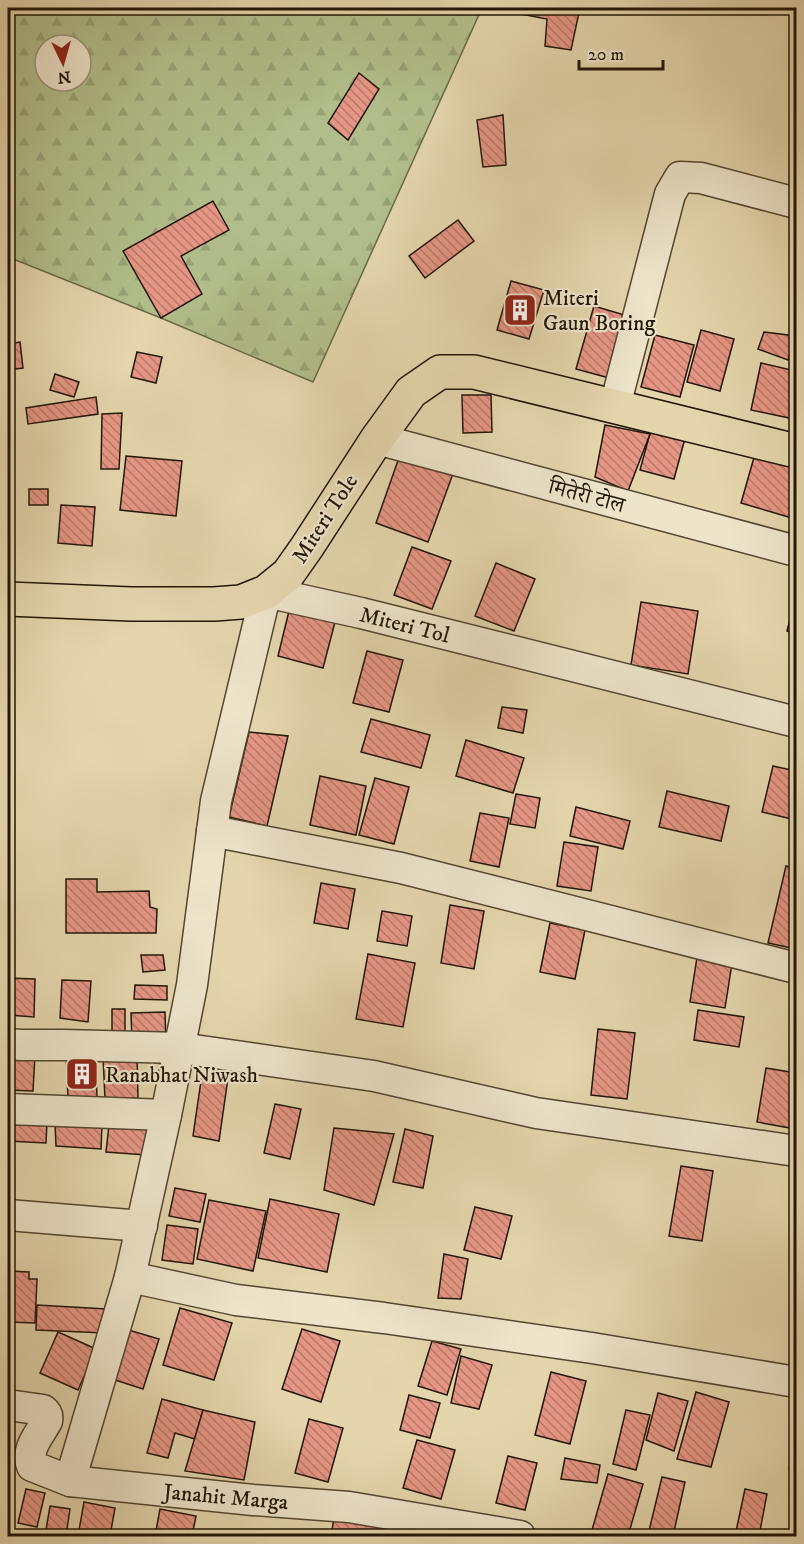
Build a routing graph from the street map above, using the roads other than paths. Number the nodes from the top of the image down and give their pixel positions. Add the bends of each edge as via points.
1 (796, 202) edge
2 (615, 406) junction
3 (377, 439) junction
4 (796, 451) edge
5 (796, 551) edge
6 (266, 592) junction
7 (8, 599) edge
8 (796, 722) edge
9 (212, 831) junction
10 (796, 968) edge
11 (8, 1044) edge
12 (180, 1048) junction
13 (8, 1109) edge
14 (166, 1115) junction
15 (796, 1151) edge
16 (8, 1215) edge
17 (142, 1226) junction
18 (130, 1277) junction
19 (796, 1382) edge
20 (8, 1405) edge
21 (70, 1481) junction
22 (520, 1536) edge

1 - 2 street via 701,178 680,177 670,194
2 - 3 main road, Miteri Tole via 474,372 440,372 411,392
2 - 4 main road
3 - 5 street, मितेरी टोल
3 - 6 main road, Miteri Tole via 288,574
6 - 7 main road via 241,602 214,604
6 - 8 street, Miteri Tol
6 - 9 street
9 - 10 street via 401,868
9 - 12 street
11 - 12 street
12 - 14 street
12 - 15 street via 374,1076 536,1113
13 - 14 street
14 - 17 street
16 - 17 street
17 - 18 street
18 - 19 street via 236,1300 592,1348
18 - 21 street
20 - 21 street, Janahit Marga via 46,1412 47,1421 29,1460 32,1466
21 - 22 street, Janahit Marga via 349,1507

